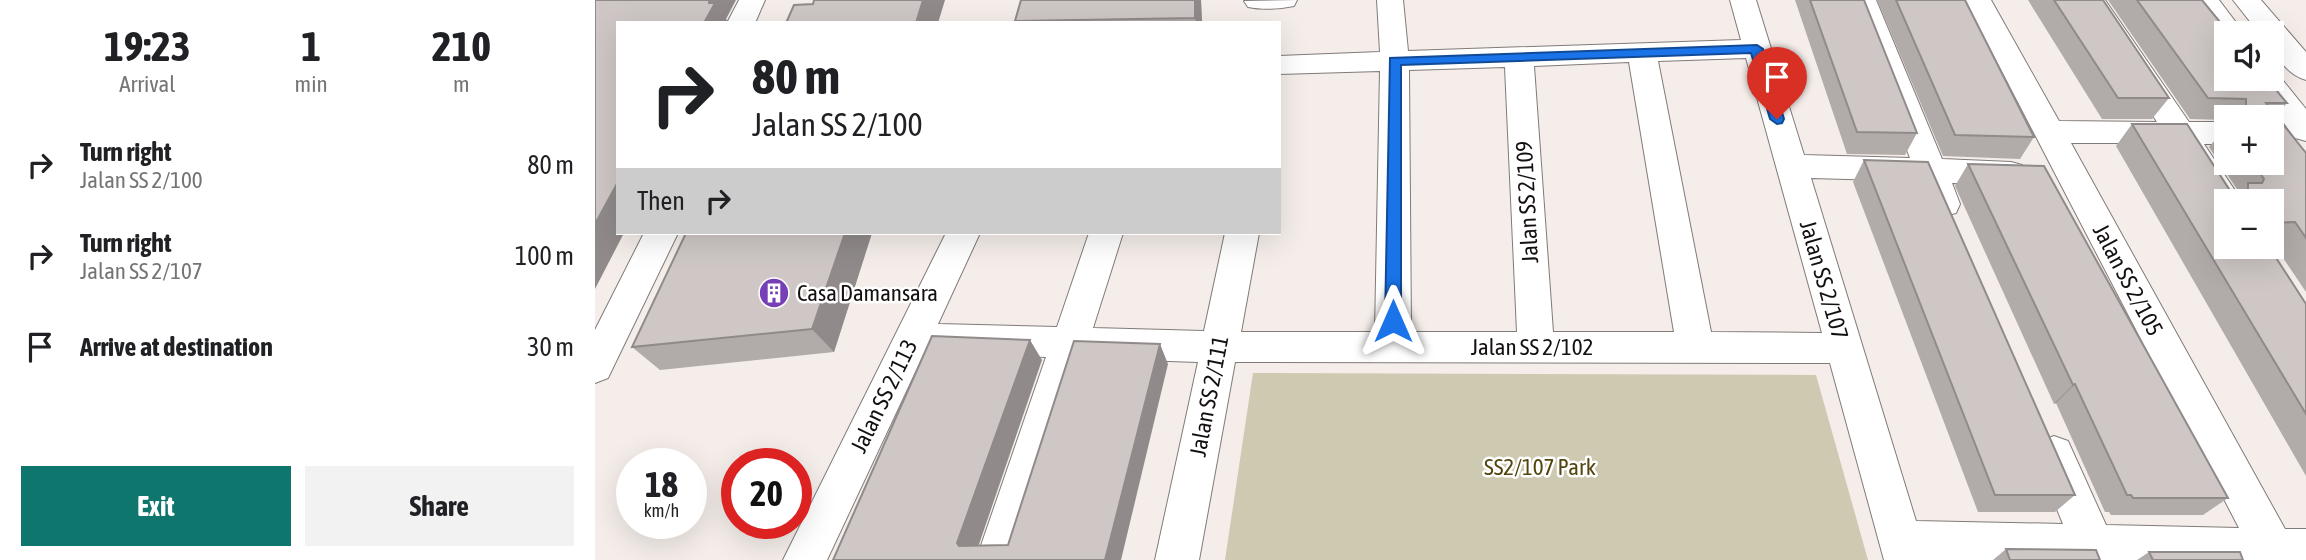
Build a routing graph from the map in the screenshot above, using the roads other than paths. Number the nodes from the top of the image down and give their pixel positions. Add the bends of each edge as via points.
1 (752, 0) edge
2 (773, 0) edge
3 (1390, 0) edge
4 (1743, 0) edge
5 (1863, 0) edge
6 (1977, 0) edge
7 (2092, 0) edge
8 (2205, 0) edge
9 (2246, 0) edge
10 (742, 21) edge
11 (763, 21) edge
12 (2222, 21) edge
13 (1757, 49) junction
14 (1642, 53) junction
15 (1519, 57) junction
16 (1395, 61) junction
17 (1281, 65) edge
18 (2306, 71) edge
19 (2275, 91) edge
20 (2048, 132) junction
21 (2306, 132) edge
22 (2182, 133) junction
23 (2214, 133) edge
24 (2284, 133) edge
25 (1791, 166) junction
26 (1929, 170) junction
27 (2071, 175) junction
28 (2218, 189) edge
29 (1957, 233) edge
30 (639, 235) edge
31 (660, 235) edge
32 (962, 235) edge
33 (1106, 235) edge
34 (1242, 235) edge
35 (595, 326) edge
36 (912, 338) junction
37 (1071, 342) junction
38 (1219, 346) junction
39 (1393, 347) junction
40 (1536, 347) junction
41 (1695, 347) junction
42 (1844, 348) junction
43 (595, 367) edge
44 (2039, 421) edge
45 (1903, 551) edge
46 (2097, 553) edge
47 (2286, 553) edge
48 (805, 560) edge
49 (998, 560) edge
50 (1177, 560) edge

1 - 10 street
2 - 11 street
3 - 16 street
4 - 13 street, Jalan SS 2/107
5 - 26 street
6 - 20 street, Jalan SS 2/105
7 - 22 street
8 - 12 street
9 - 18 street
13 - 14 street
13 - 25 street, Jalan SS 2/107
14 - 15 street
14 - 41 street
15 - 16 street
15 - 40 street, Jalan SS 2/109
16 - 17 street
16 - 39 street
19 - 21 street
20 - 22 street
20 - 27 street, Jalan SS 2/105
21 - 24 street
22 - 23 street
22 - 28 street
25 - 26 street
25 - 42 street, Jalan SS 2/107
26 - 27 street
26 - 29 street
27 - 47 street, Jalan SS 2/105
30 - 35 street
31 - 43 street
32 - 36 street, Jalan SS 2/113
33 - 37 street
34 - 38 street, Jalan SS 2/111
36 - 37 street, Jalan SS 2/102
36 - 48 street, Jalan SS 2/113
37 - 38 street, Jalan SS 2/102
37 - 49 street
38 - 39 street, Jalan SS 2/102
38 - 50 street, Jalan SS 2/111
39 - 40 street, Jalan SS 2/102
40 - 41 street, Jalan SS 2/102
41 - 42 street, Jalan SS 2/102
42 - 45 street, Jalan SS 2/107
44 - 46 street
45 - 46 street
46 - 47 street

